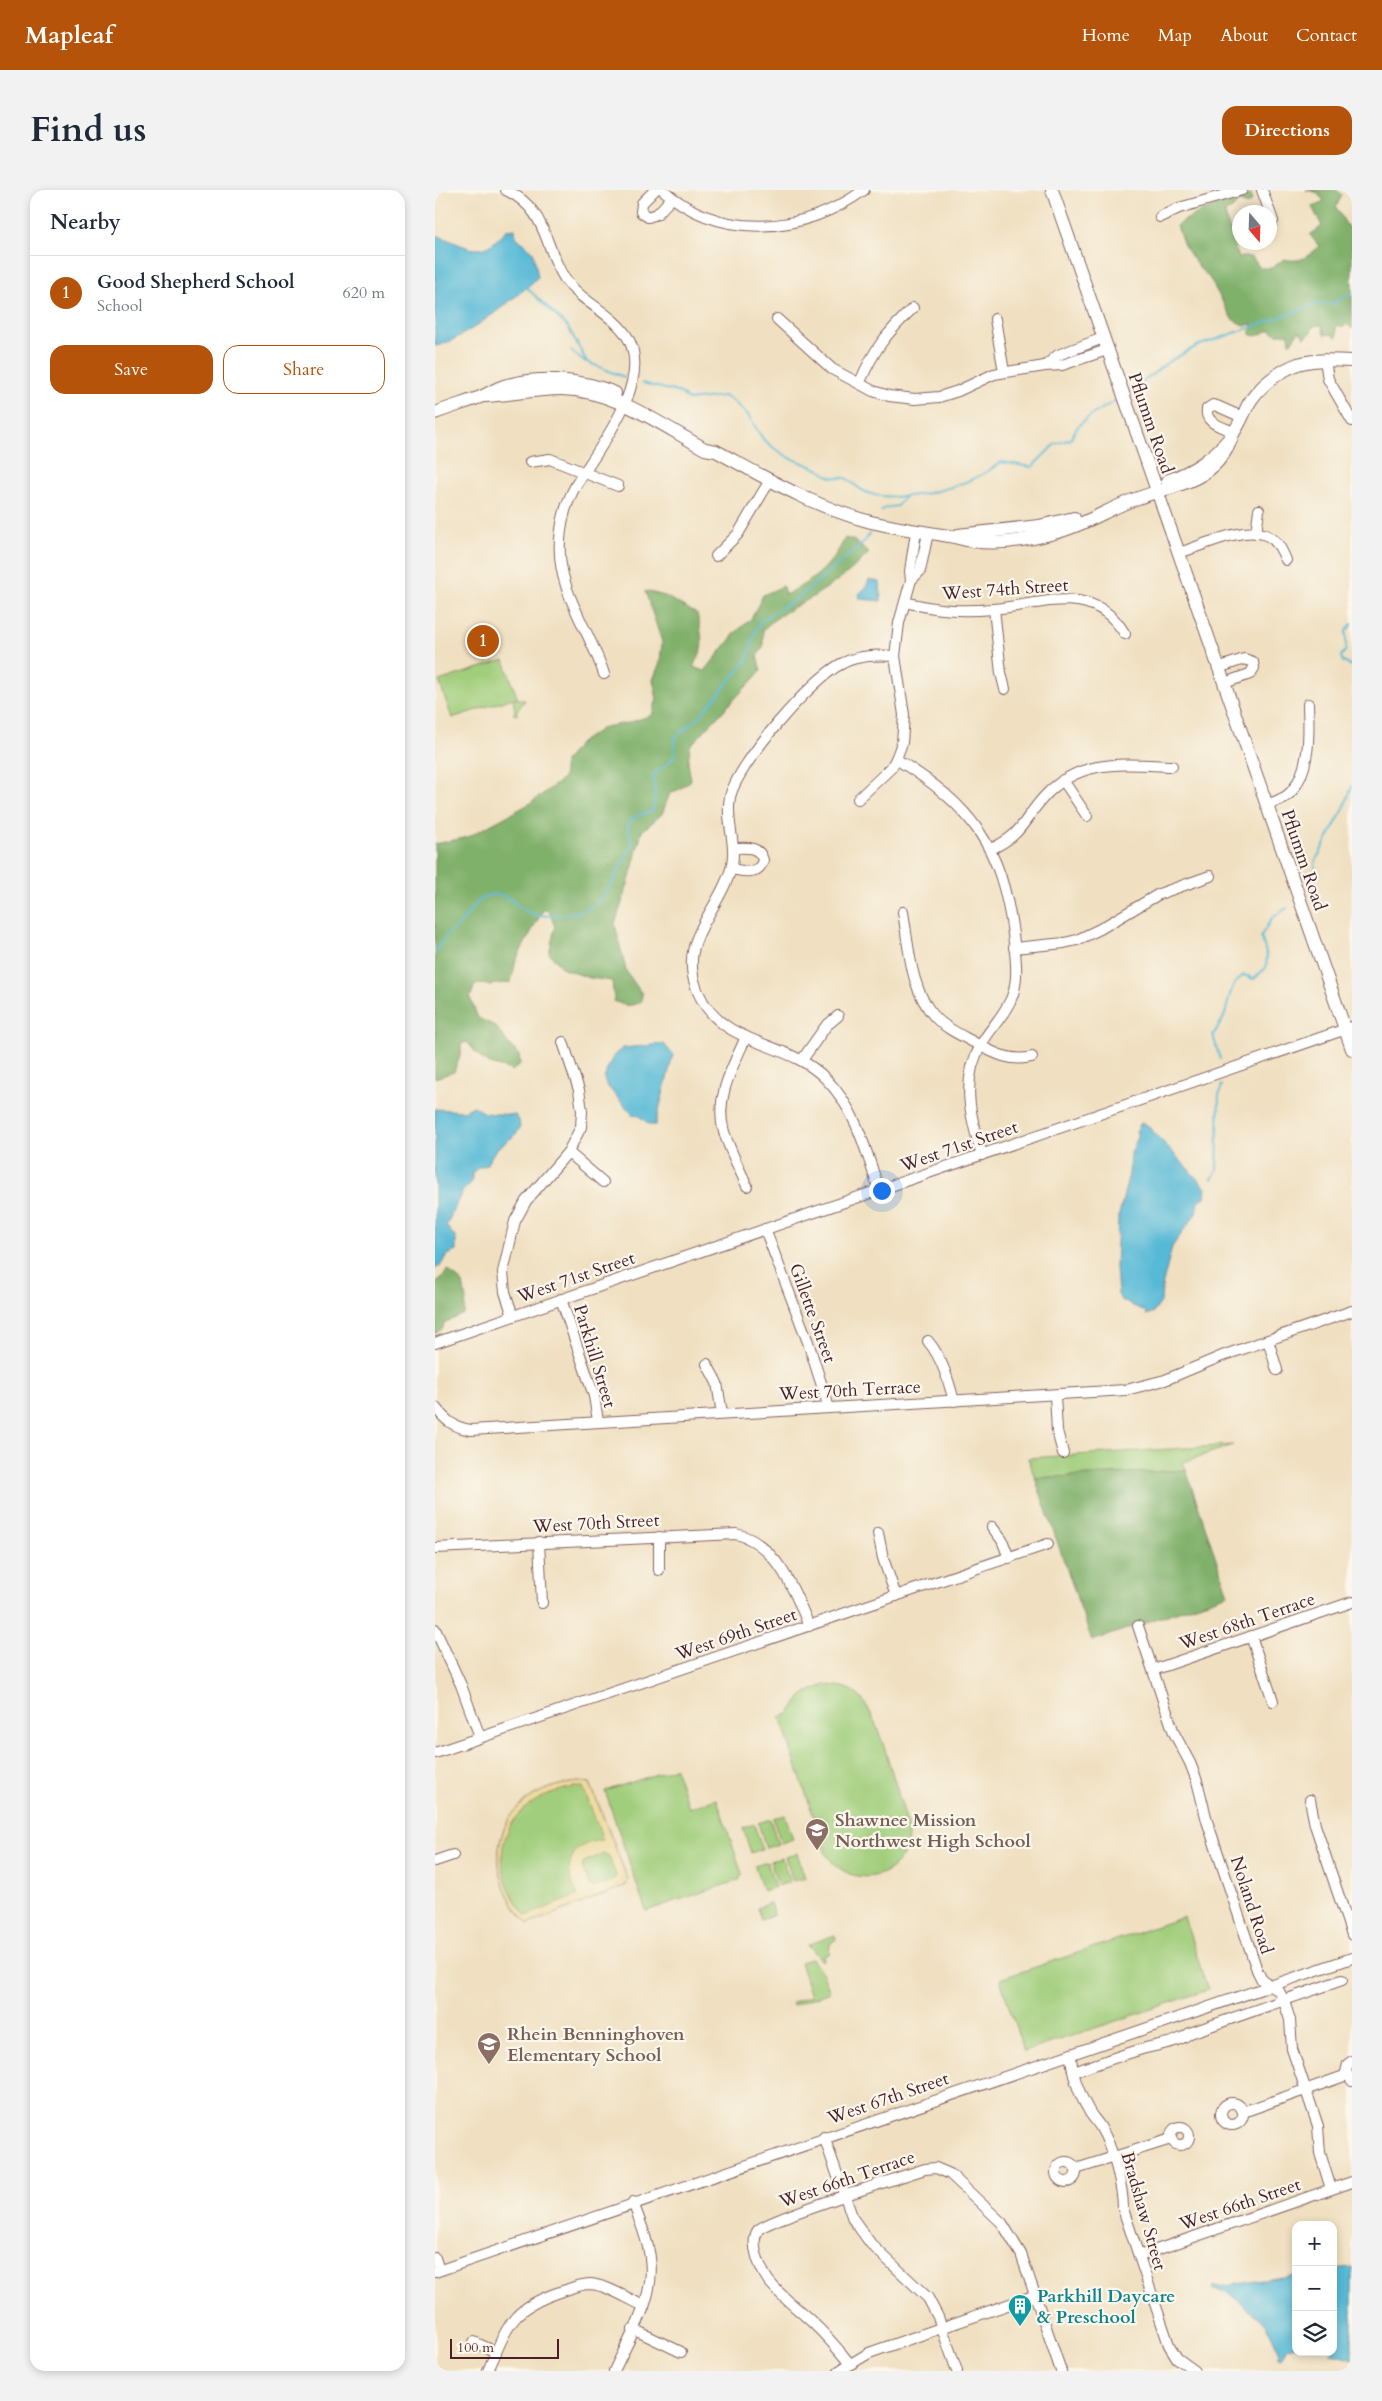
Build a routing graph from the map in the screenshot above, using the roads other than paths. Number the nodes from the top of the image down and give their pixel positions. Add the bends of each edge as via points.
1 (506, 190) edge
2 (655, 190) edge
3 (663, 190) edge
4 (864, 190) edge
5 (1051, 190) edge
6 (1242, 190) edge
7 (1262, 190) edge
8 (672, 198) junction
9 (1267, 205) edge
10 (1160, 218) dead end
11 (913, 308) dead end
12 (777, 319) dead end
13 (995, 319) dead end
14 (1105, 344) junction
15 (1325, 360) junction
16 (1352, 361) edge
17 (1004, 372) junction
18 (860, 382) junction
19 (625, 401) junction
20 (435, 413) edge
21 (1242, 417) junction
22 (1352, 421) edge
23 (1233, 433) junction
24 (530, 462) dead end
25 (585, 473) junction
26 (770, 480) junction
27 (618, 486) dead end
28 (1156, 489) junction
29 (1259, 510) dead end
30 (922, 533) junction
31 (1256, 533) junction
32 (1179, 553) junction
33 (716, 556) dead end
34 (1287, 560) dead end
35 (905, 602) junction
36 (994, 609) junction
37 (1125, 634) dead end
38 (895, 656) junction
39 (1218, 668) junction
40 (604, 674) dead end
41 (1224, 683) junction
42 (1005, 688) dead end
43 (1307, 704) dead end
44 (896, 760) junction
45 (1172, 766) dead end
46 (1063, 780) junction
47 (858, 799) dead end
48 (1266, 805) junction
49 (1087, 816) dead end
50 (733, 848) junction
51 (991, 849) junction
52 (731, 869) junction
53 (1210, 876) dead end
54 (903, 912) dead end
55 (1014, 948) junction
56 (838, 1016) dead end
57 (1349, 1029) edge
58 (746, 1036) junction
59 (563, 1042) dead end
60 (980, 1046) junction
61 (1352, 1049) edge
62 (1032, 1056) dead end
63 (802, 1060) junction
64 (569, 1152) junction
65 (982, 1155) junction
66 (603, 1182) dead end
67 (747, 1186) dead end
68 (879, 1190) junction
69 (765, 1229) junction
70 (561, 1299) junction
71 (1352, 1310) edge
72 (513, 1316) junction
73 (1268, 1340) junction
74 (928, 1341) dead end
75 (435, 1343) edge
76 (707, 1364) dead end
77 (1277, 1370) dead end
78 (1055, 1395) junction
79 (953, 1401) junction
80 (435, 1407) edge
81 (829, 1408) junction
82 (722, 1414) junction
83 (597, 1421) junction
84 (1063, 1453) dead end
85 (992, 1527) dead end
86 (878, 1533) dead end
87 (659, 1537) junction
88 (539, 1542) junction
89 (1048, 1544) dead end
90 (435, 1548) edge
91 (1009, 1558) junction
92 (659, 1570) dead end
93 (896, 1596) junction
94 (1352, 1602) edge
95 (542, 1603) dead end
96 (809, 1626) junction
97 (1138, 1626) dead end
98 (435, 1629) edge
99 (1251, 1636) junction
100 (1153, 1670) junction
101 (1273, 1701) dead end
102 (480, 1737) junction
103 (435, 1752) edge
104 (1310, 1800) dead end
105 (453, 1855) dead end
106 (435, 1861) edge
107 (1352, 1935) edge
108 (1352, 1958) edge
109 (1342, 1980) dead end
110 (1272, 1986) junction
111 (1284, 2001) junction
112 (1071, 2054) junction
113 (1352, 2061) edge
114 (1074, 2072) junction
115 (1349, 2078) edge
116 (1305, 2089) junction
117 (1243, 2112) dead end
118 (824, 2137) junction
119 (1171, 2138) dead end
120 (1112, 2157) junction
121 (1075, 2169) dead end
122 (1352, 2182) edge
123 (1331, 2189) junction
124 (845, 2196) junction
125 (633, 2202) junction
126 (1139, 2256) junction
127 (435, 2258) edge
128 (437, 2271) edge
129 (1036, 2296) junction
130 (643, 2306) junction
131 (942, 2327) junction
132 (633, 2329) junction
133 (474, 2342) dead end
134 (496, 2352) junction
135 (681, 2352) dead end
136 (850, 2364) junction
137 (488, 2371) edge
138 (614, 2371) edge
139 (839, 2371) edge
140 (957, 2371) edge
141 (1061, 2371) edge
142 (1195, 2371) edge

1 - 19 street via 528,204 539,217 557,265 573,289 627,337 634,357 634,369
2 - 8 street via 642,203 641,212 649,217 657,214
3 - 8 street
4 - 8 street via 809,218 756,227 711,218
5 - 14 main road, Pflumm Road
6 - 10 street via 1179,208
7 - 9 street
11 - 18 street via 875,349
12 - 18 street via 832,369
13 - 17 street
14 - 17 street via 1058,355 1045,366
14 - 28 main road, Pflumm Road
15 - 16 main road
15 - 21 main road via 1298,364 1277,375 1261,388
15 - 22 street via 1328,379
17 - 18 street via 931,398 889,396
19 - 20 main road via 588,384 550,380 503,386
19 - 25 street
19 - 26 main road via 708,442 716,451
21 - 23 main road
21 - 23 street via 1213,405 1207,409 1209,421
23 - 28 main road via 1202,465
24 - 25 street via 550,459
25 - 27 street
25 - 40 street via 566,508 559,555 565,589 593,644
26 - 30 main road via 830,508
26 - 33 street via 738,534
28 - 30 main road via 1114,500 1056,524 951,536
28 - 32 main road, Pflumm Road
29 - 31 street
30 - 35 street via 920,571 911,580
31 - 32 street via 1238,533
31 - 34 street via 1279,545
32 - 39 main road, Pflumm Road
35 - 36 street, West 74th Street via 936,610
35 - 38 street
36 - 37 street, West 74th Street via 1076,600 1106,612
36 - 42 street
38 - 44 street via 904,729
38 - 50 street via 862,657 841,664 790,710 737,778 730,798
39 - 41 main road, Pflumm Road
39 - 41 street via 1244,659 1253,662 1250,674
41 - 48 main road, Pflumm Road
43 - 48 street via 1309,735 1304,766 1291,792
44 - 47 street
44 - 51 street via 946,794 971,818
45 - 46 street via 1103,766 1080,771
46 - 49 street
46 - 51 street via 1042,799 1020,830
48 - 57 main road, Pflumm Road
50 - 52 street
50 - 52 street via 755,849 763,860 761,867 753,872
51 - 55 street via 1006,894
52 - 58 street via 696,938 692,965 698,990 711,1015
53 - 55 street via 1165,892 1077,940
54 - 60 street via 913,971 923,1000 942,1023
55 - 60 street via 1014,992
56 - 63 street via 826,1026
57 - 61 main road, Pflumm Road
57 - 65 street, West 71st Street
58 - 63 street
58 - 67 street via 728,1078 721,1113 724,1131
59 - 64 street via 579,1090 582,1111 581,1127
60 - 62 street via 1006,1057 1021,1059
60 - 65 street via 968,1097
63 - 68 street via 826,1078 850,1110
64 - 66 street
64 - 72 street via 522,1206 512,1229 503,1282
65 - 68 street, West 71st Street
68 - 69 street, West 71st Street
69 - 70 street, West 71st Street
69 - 81 street, Gillette Street
70 - 72 street, West 71st Street
70 - 83 street, Parkhill Street via 594,1396
71 - 73 street, West 70th Terrace
72 - 75 street, West 71st Street
73 - 77 street
73 - 78 street, West 70th Terrace via 1145,1387
74 - 79 street via 944,1368
76 - 82 street via 717,1383
78 - 79 street, West 70th Terrace
78 - 84 street via 1057,1431
79 - 81 street, West 70th Terrace
80 - 83 street, West 70th Terrace via 449,1424 471,1430
81 - 82 street, West 70th Terrace
82 - 83 street, West 70th Terrace
85 - 91 street via 1002,1540
86 - 93 street
87 - 88 street, West 70th Street
87 - 92 street
87 - 96 street, West 70th Street via 736,1534 757,1541 770,1553 798,1598
88 - 90 street, West 70th Street
88 - 95 street
89 - 91 street, West 69th Street
91 - 93 street, West 69th Street
93 - 96 street, West 69th Street
94 - 99 street, West 68th Terrace
96 - 102 street, West 69th Street
97 - 100 street, Noland Road
98 - 102 street
99 - 100 street, West 68th Terrace
99 - 101 street
100 - 110 street, Noland Road via 1174,1733 1197,1781 1257,1970 1262,1980
102 - 103 street, West 69th Street
104 - 107 street via 1315,1825
105 - 106 street
108 - 110 street, West 67th Street
109 - 111 street
110 - 111 street, Noland Road
110 - 112 street, West 67th Street
111 - 114 street via 1170,2043
111 - 116 street, Noland Road via 1290,2020 1292,2049
112 - 114 street, Bradshaw Street
112 - 118 street, West 67th Street
113 - 115 street via 1346,2068
114 - 120 street, Bradshaw Street via 1088,2110 1101,2128
115 - 116 street
116 - 117 street
116 - 123 street, Noland Road
118 - 124 street
118 - 125 street, West 67th Street
119 - 120 street
120 - 121 street
120 - 126 street, Bradshaw Street via 1122,2189 1123,2209
122 - 123 street, West 66th Street
123 - 126 street, West 66th Street
124 - 129 street, West 66th Terrace via 927,2168 950,2174 994,2215 1013,2238
124 - 131 street via 862,2233 923,2291
124 - 136 street, West 66th Terrace via 762,2225 754,2240 768,2279
125 - 128 street, West 67th Street
125 - 130 street via 650,2256 651,2284
126 - 142 street, Bradshaw Street via 1169,2345 1177,2358
127 - 128 street
129 - 131 street
129 - 141 street
130 - 132 street
130 - 134 street via 599,2286 579,2285 527,2305 509,2326
131 - 136 street via 869,2353
131 - 140 street
132 - 135 street
132 - 138 street
133 - 134 street
134 - 137 street
136 - 139 street

